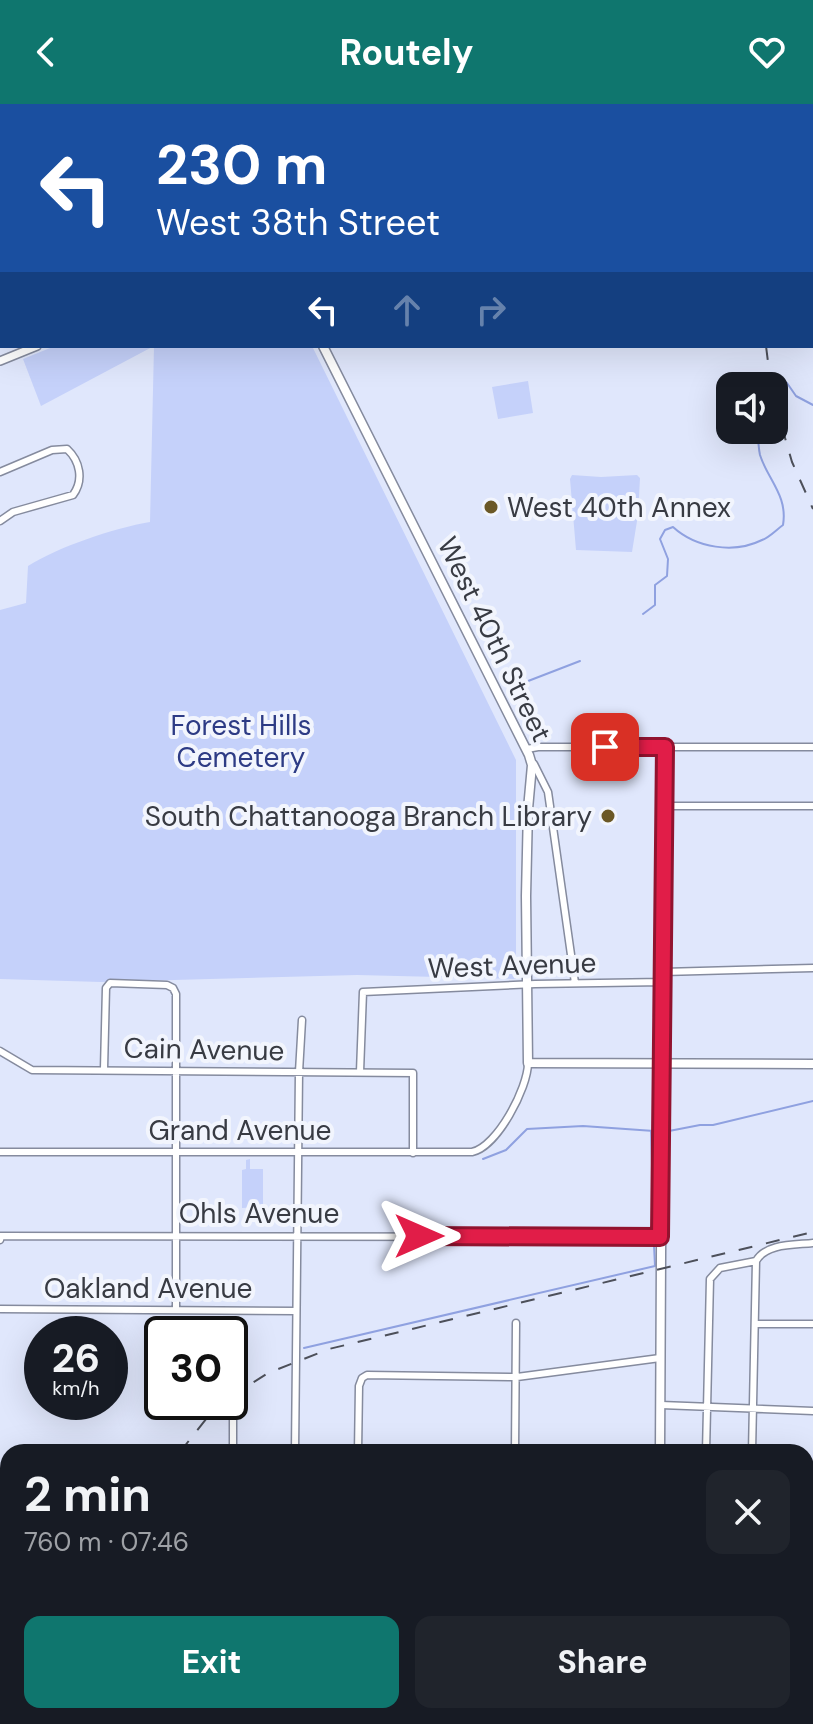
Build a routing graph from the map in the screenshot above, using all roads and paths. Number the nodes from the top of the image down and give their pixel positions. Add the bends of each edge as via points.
1 (32, 348) edge
2 (324, 348) edge
3 (0, 361) edge
4 (0, 472) edge
5 (0, 521) edge
6 (665, 747) junction
7 (813, 747) edge
8 (528, 752) junction
9 (665, 806) junction
10 (813, 806) edge
11 (813, 968) edge
12 (663, 972) junction
13 (663, 982) junction
14 (575, 983) junction
15 (528, 985) junction
16 (302, 1020) dead end
17 (0, 1051) edge
18 (528, 1063) junction
19 (662, 1063) junction
20 (813, 1064) edge
21 (104, 1069) junction
22 (177, 1071) junction
23 (299, 1072) junction
24 (360, 1072) junction
25 (480, 1150) joint
26 (177, 1151) junction
27 (0, 1152) edge
28 (299, 1152) junction
29 (413, 1153) junction
30 (176, 1234) junction
31 (298, 1236) junction
32 (660, 1237) junction
33 (1, 1238) edge
34 (813, 1243) edge
35 (756, 1261) junction
36 (0, 1309) edge
37 (176, 1309) junction
38 (296, 1311) junction
39 (516, 1323) dead end
40 (756, 1324) junction
41 (813, 1324) edge
42 (660, 1358) junction
43 (517, 1377) junction
44 (661, 1405) junction
45 (707, 1407) junction
46 (754, 1409) junction
47 (813, 1411) edge
48 (233, 1420) edge
49 (233, 1444) edge
50 (295, 1444) edge
51 (358, 1444) edge
52 (515, 1444) edge
53 (660, 1444) edge
54 (706, 1444) edge
55 (752, 1444) edge

1 - 3 street
2 - 8 main road, West 40th Street
4 - 5 street via 67,449 80,475 73,495 13,512
6 - 7 street
6 - 8 street via 538,747
6 - 9 street
8 - 14 street via 548,792
8 - 15 main road, West 40th Street
9 - 10 street
9 - 12 street
11 - 12 street
12 - 13 street
13 - 14 street, West Avenue
13 - 19 street
14 - 15 street, West Avenue
15 - 18 main road, West 40th Street
15 - 24 street, West Avenue via 363,992
16 - 23 street
17 - 21 street, Cain Avenue via 32,1070
18 - 19 main road
18 - 25 street, West 40th Street via 526,1084
19 - 20 main road
19 - 32 main road
21 - 22 street, Cain Avenue
21 - 22 street via 110,983 173,988
22 - 23 street, Cain Avenue
22 - 26 street
23 - 24 street, Cain Avenue
23 - 28 street
24 - 29 street, Cain Avenue via 413,1073
25 - 29 street, Grand Avenue
26 - 27 street, Grand Avenue
26 - 28 street, Grand Avenue
26 - 30 street
28 - 29 street, Grand Avenue
28 - 31 street
30 - 31 street, Ohls Avenue
30 - 33 street, Ohls Avenue
30 - 37 street
31 - 32 street, Ohls Avenue
31 - 38 street
32 - 42 main road
34 - 35 street via 775,1248
35 - 40 street
35 - 45 street via 720,1268 710,1279
36 - 37 street, Oakland Avenue
37 - 38 street, Oakland Avenue
38 - 50 street
39 - 43 street
40 - 41 street
40 - 46 street
42 - 43 street
42 - 44 main road
43 - 51 street via 367,1375 359,1386
43 - 52 street
44 - 45 street
44 - 53 main road
45 - 46 street
45 - 54 street
46 - 47 street
46 - 55 street
48 - 49 street

